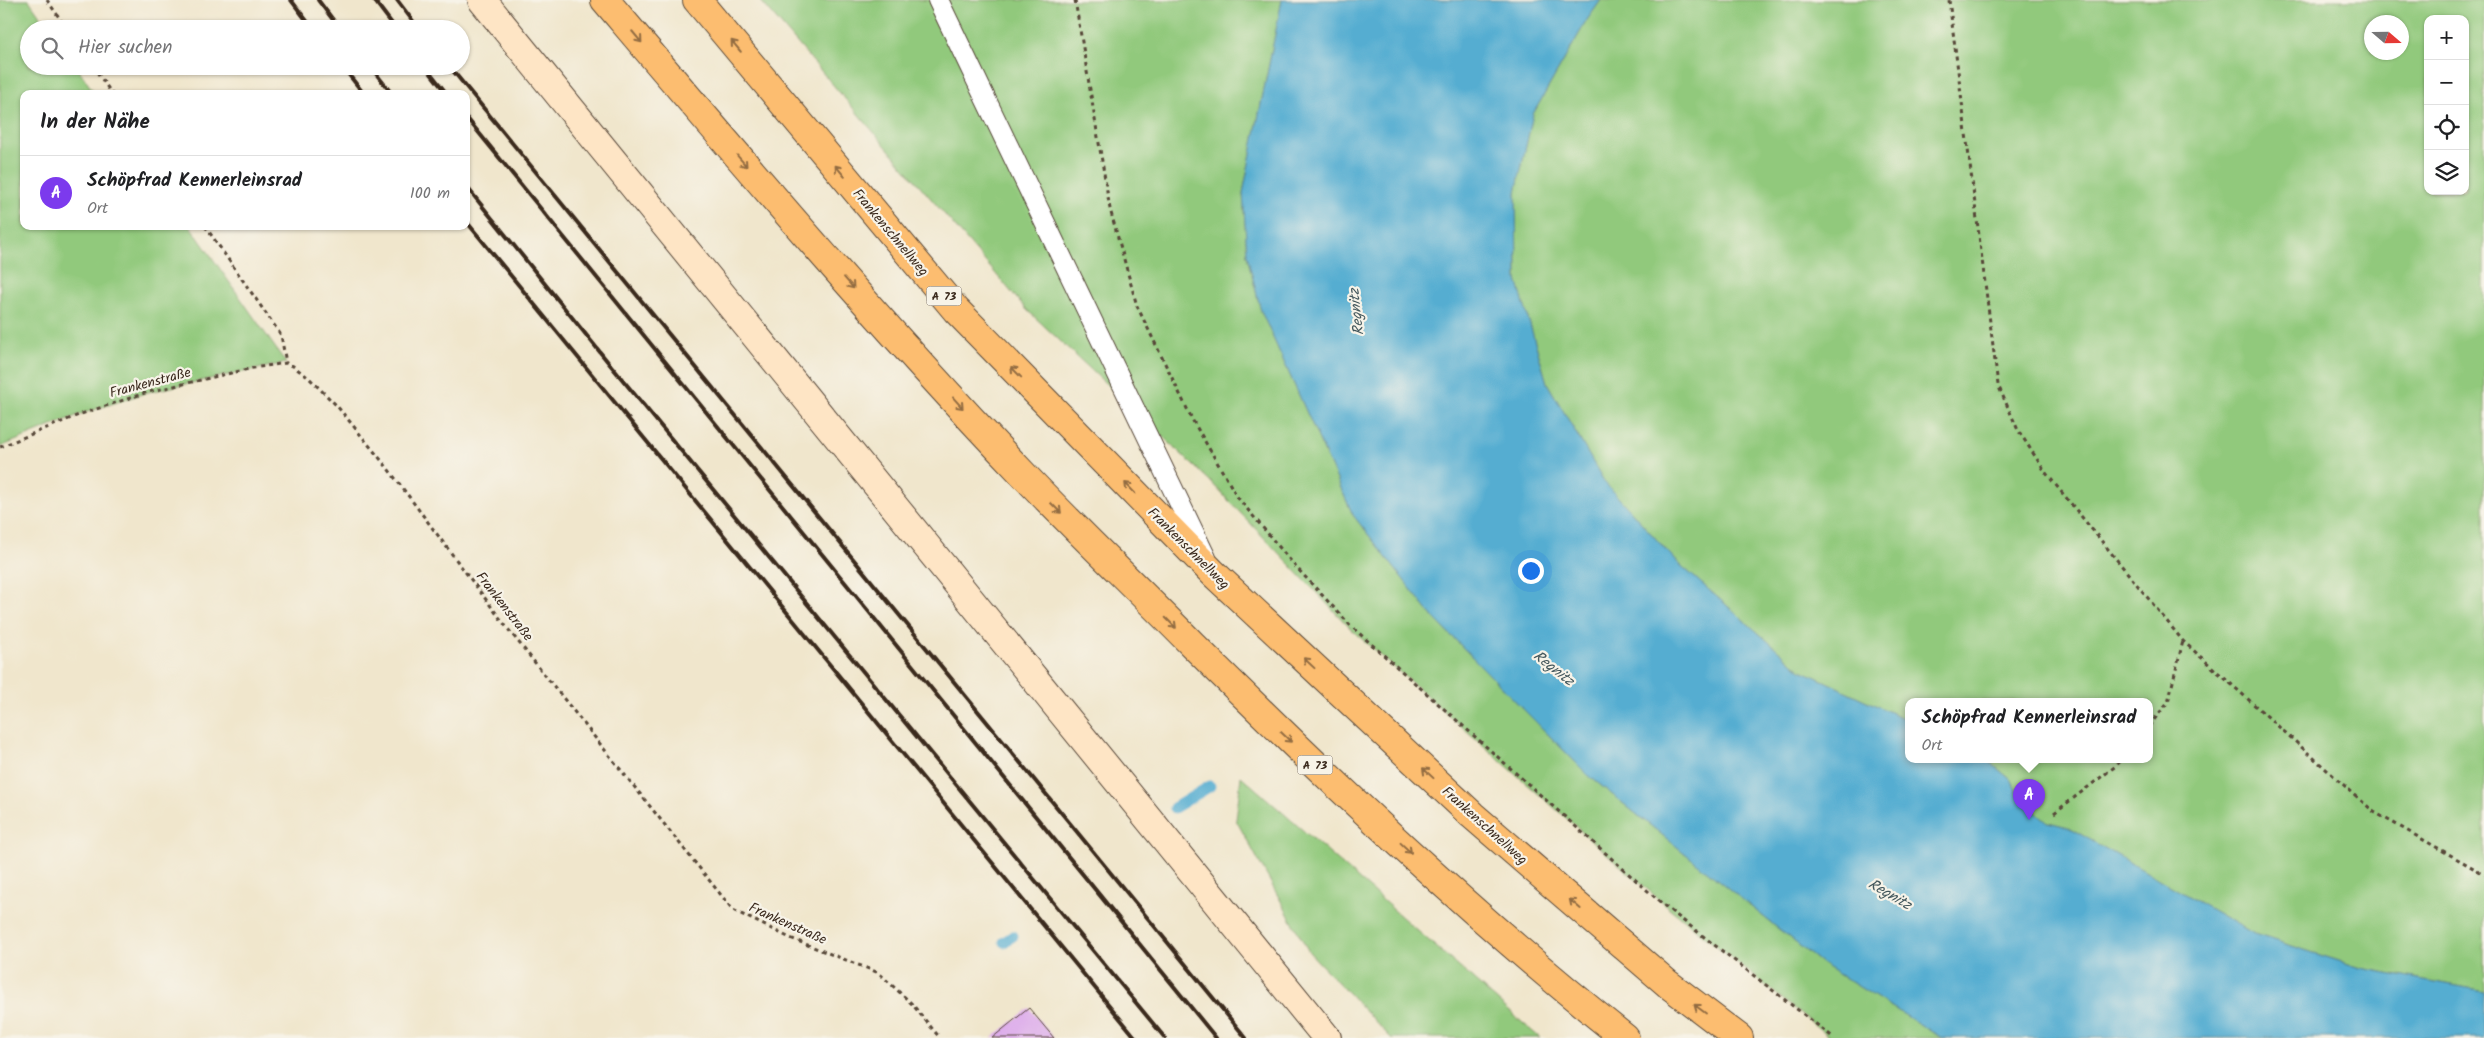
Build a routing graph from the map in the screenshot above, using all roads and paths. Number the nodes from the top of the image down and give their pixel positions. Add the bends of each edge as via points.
1 (47, 0) edge
2 (482, 0) edge
3 (605, 0) edge
4 (698, 0) edge
5 (938, 0) edge
6 (1075, 0) edge
7 (1950, 0) edge
8 (61, 20) edge
9 (99, 75) edge
10 (109, 90) edge
11 (208, 230) edge
12 (286, 363) junction
13 (0, 447) edge
14 (1213, 573) junction
15 (2183, 641) junction
16 (2153, 721) edge
17 (2119, 763) edge
18 (2054, 813) dead end
19 (2484, 874) edge
20 (940, 1038) edge
21 (1327, 1038) edge
22 (1625, 1038) edge
23 (1739, 1038) edge
24 (1834, 1038) edge

1 - 8 path
2 - 21 main road
3 -> 22 highway, A 73 via 757,178 1022,473 1288,740 1557,983
14 -> 4 highway, Frankenschnellweg / A 73 via 956,310
5 - 14 lane
6 - 24 path via 1110,209 1137,306 1193,421 1238,498 1351,626 1667,908
7 - 15 path via 1998,385 2018,430 2046,473
9 - 10 path
11 - 12 path via 281,335
12 - 13 path, Frankenstraße via 148,392 81,414
12 - 20 path, Frankenstraße via 309,378 330,399 380,459 514,636 733,910 790,938 879,974 912,1004
23 -> 14 highway, Frankenschnellweg / A 73 via 1668,984 1472,815
15 - 16 path via 2168,702
15 - 19 path via 2374,812
17 - 18 path

